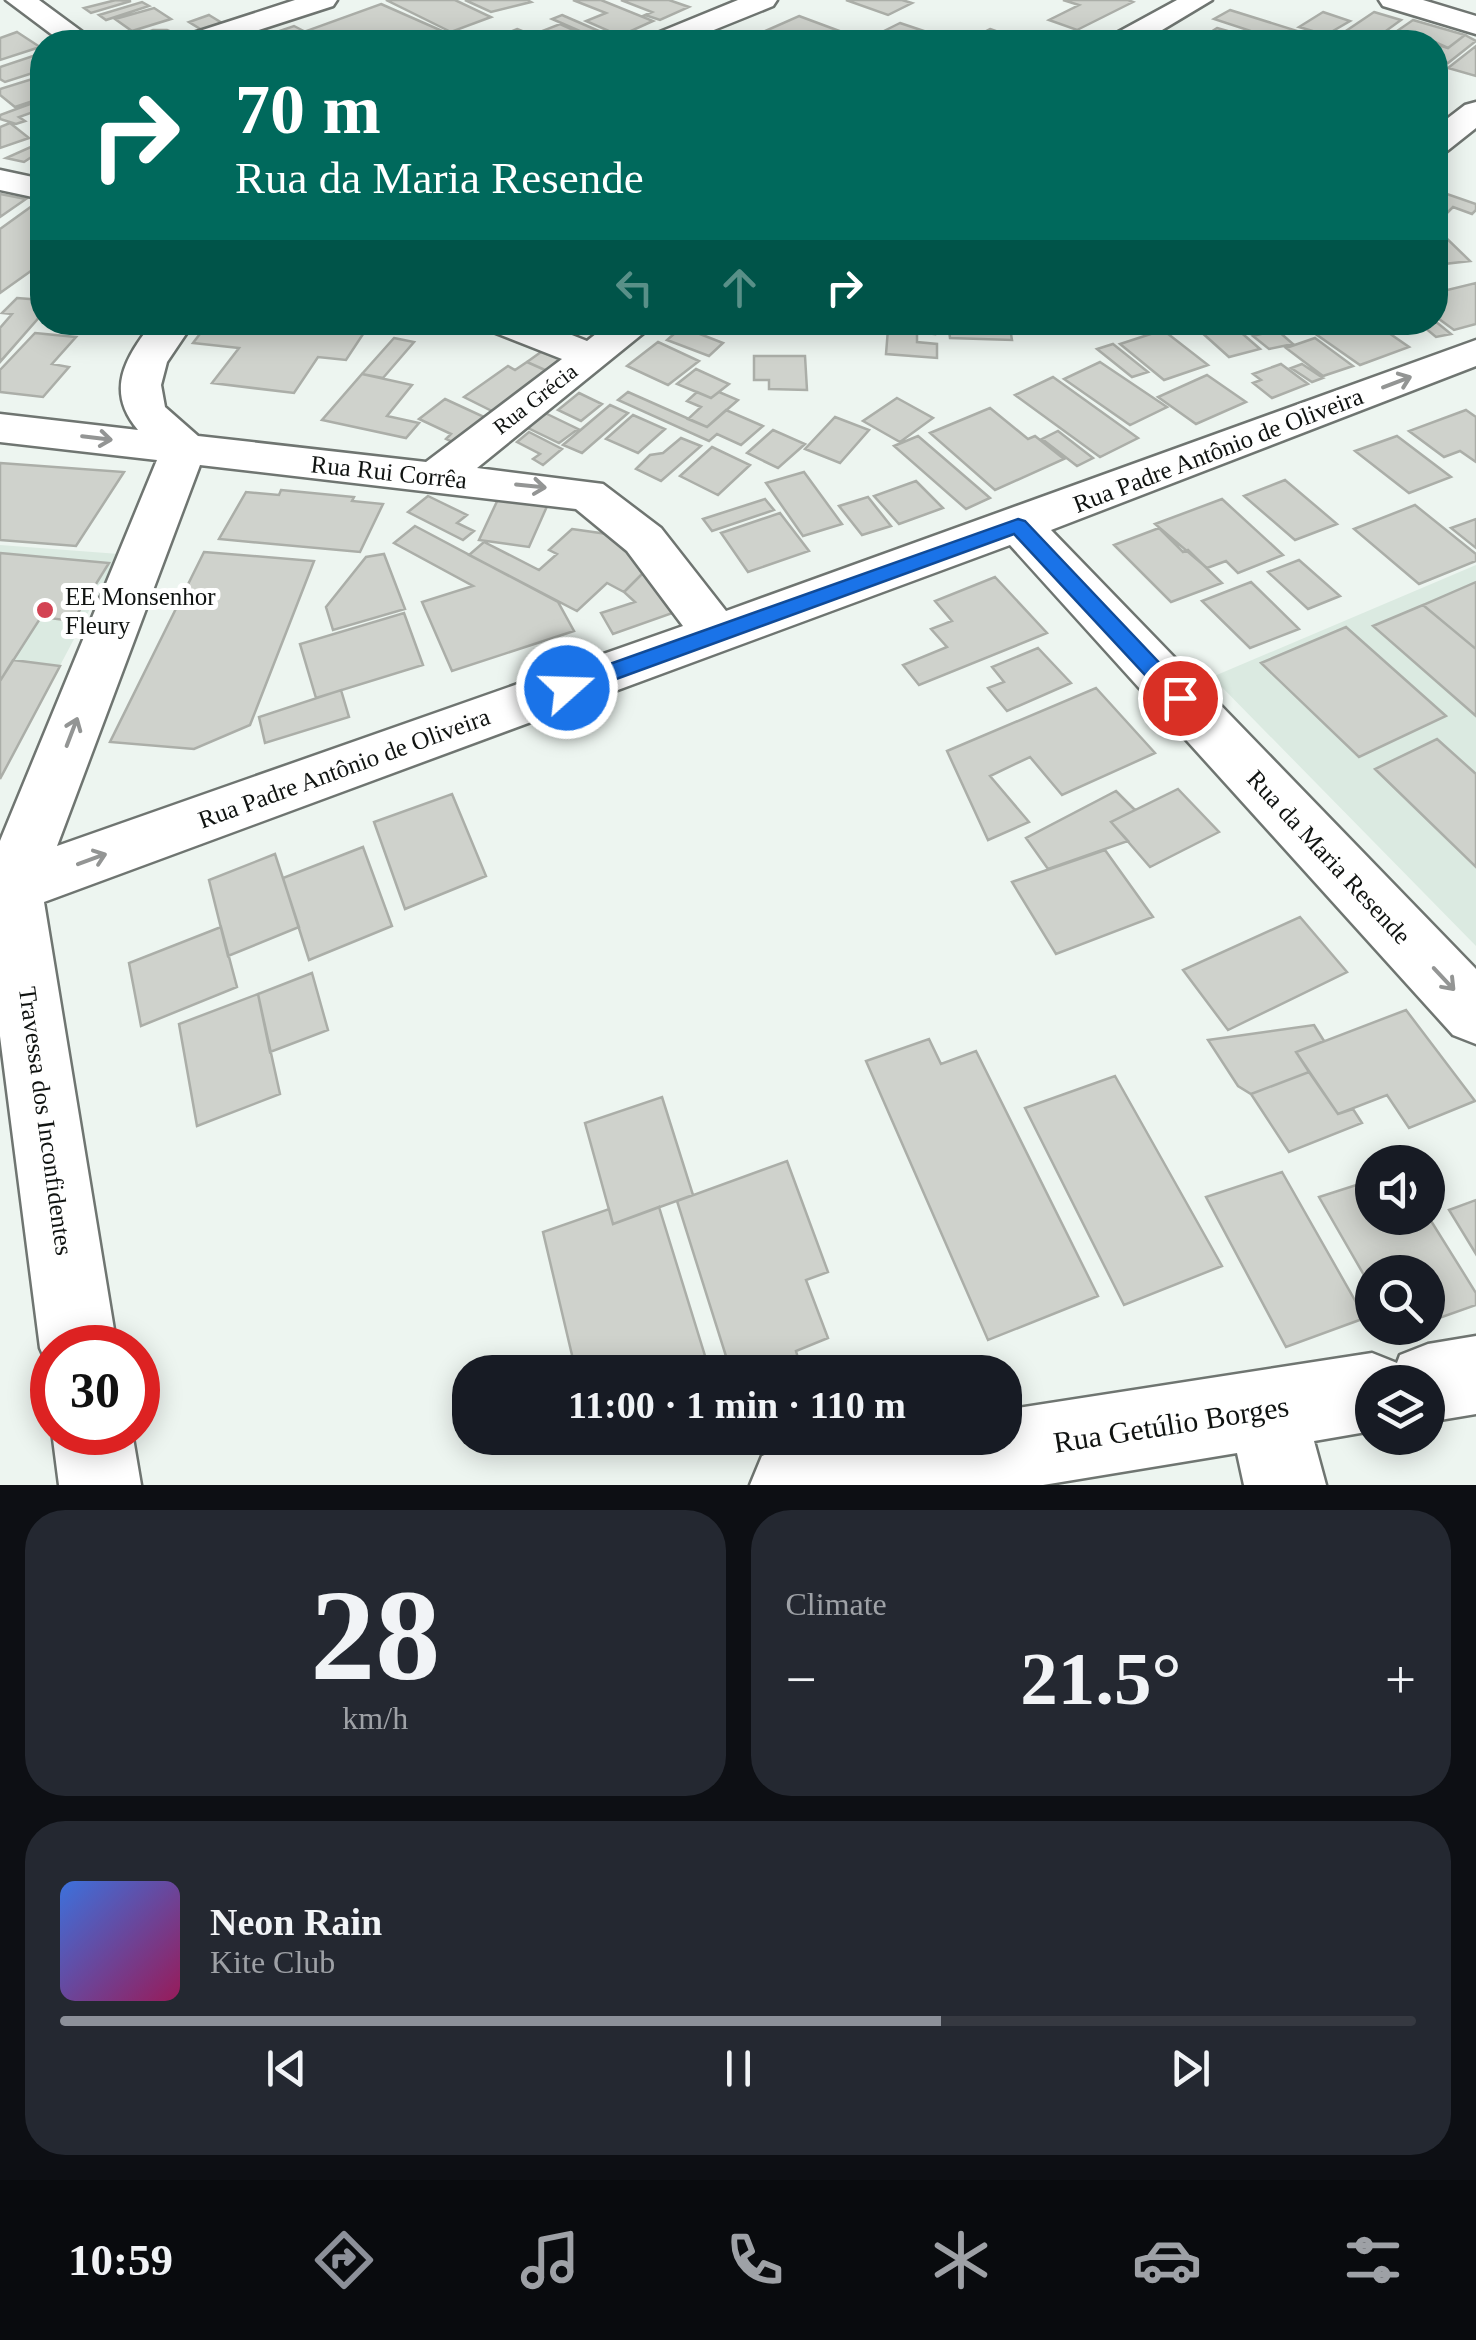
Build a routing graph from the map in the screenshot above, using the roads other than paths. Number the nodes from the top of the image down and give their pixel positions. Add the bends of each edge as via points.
1 (20, 0) edge
2 (323, 0) edge
3 (763, 0) edge
4 (1198, 0) edge
5 (1393, 0) edge
6 (1476, 25) edge
7 (64, 30) edge
8 (231, 30) edge
9 (689, 30) edge
10 (1143, 30) edge
11 (1476, 112) edge
12 (1448, 134) edge
13 (0, 180) edge
14 (30, 186) edge
15 (163, 335) edge
16 (536, 335) edge
17 (620, 335) edge
18 (1476, 352) edge
19 (590, 356) junction
20 (0, 428) edge
21 (184, 448) junction
22 (434, 478) junction
23 (1018, 525) junction
24 (715, 635) junction
25 (6, 890) edge
26 (1476, 1014) edge
27 (76, 1325) edge
28 (1476, 1375) edge
29 (1445, 1380) edge
30 (1355, 1395) edge
31 (1266, 1409) junction
32 (95, 1455) edge
33 (100, 1485) edge
34 (791, 1485) edge
35 (1285, 1485) edge

1 - 7 street
2 - 8 street
3 - 9 street
4 - 10 street
5 - 6 street
11 - 12 street
13 - 14 street
15 - 21 street via 140,378 144,408
16 - 19 street
17 - 19 street, Rua Grécia
23 -> 18 street, Rua Padre Antônio de Oliveira
19 - 22 street, Rua Grécia
20 -> 21 street, Rua Rui Corrêa
21 - 22 street, Rua Rui Corrêa
25 -> 21 street, Travessa dos Inconfidentes
22 -> 24 street, Rua Rui Corrêa via 566,490 614,510 670,563
23 - 24 street, Rua Padre Antônio de Oliveira
23 -> 26 street, Rua da Maria Resende
25 -> 24 street, Rua Padre Antônio de Oliveira
25 - 27 street, Travessa dos Inconfidentes
28 - 29 street
30 - 31 street, Rua Getúlio Borges
31 - 34 street, Rua Getúlio Borges
31 - 35 street
32 - 33 street

